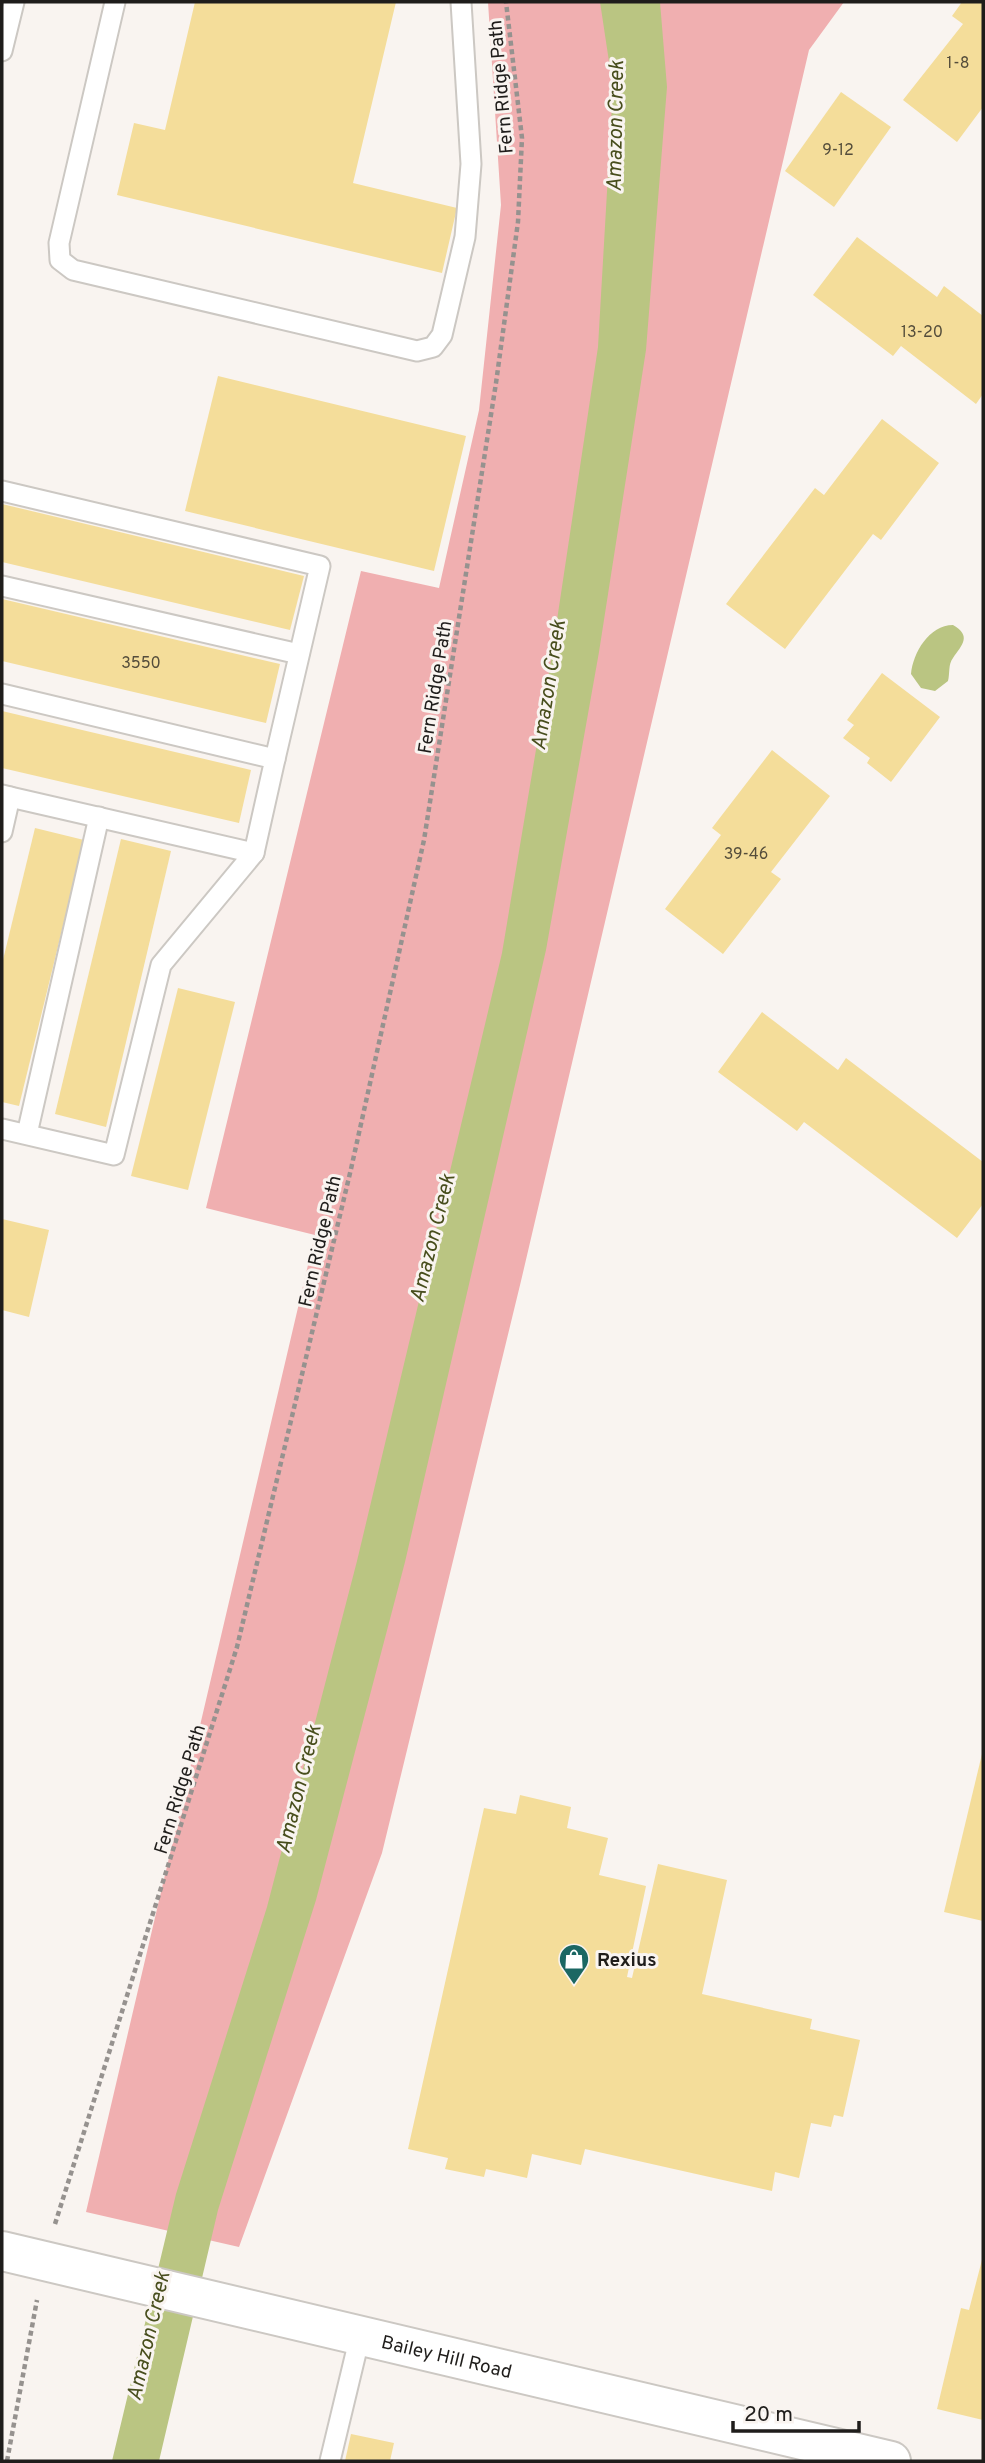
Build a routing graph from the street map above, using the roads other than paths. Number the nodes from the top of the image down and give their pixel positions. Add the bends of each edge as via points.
1 (14, 2) edge
2 (115, 2) edge
3 (461, 2) edge
4 (2, 51) edge
5 (2, 491) edge
6 (2, 586) edge
7 (299, 654) junction
8 (2, 694) edge
9 (275, 759) junction
10 (6, 796) edge
11 (99, 817) junction
12 (2, 832) edge
13 (254, 853) junction
14 (2, 1129) edge
15 (27, 1134) junction
16 (2, 2251) edge
17 (360, 2336) junction
18 (330, 2461) edge
19 (891, 2461) edge

1 - 4 lane
2 - 3 lane via 59,243 60,260 73,270 417,351 433,347 442,335 465,237 471,164
5 - 7 lane via 320,566
6 - 7 lane
7 - 9 lane
8 - 9 lane
9 - 13 lane
10 - 11 lane
10 - 12 lane
11 - 13 lane
11 - 15 lane
13 - 15 lane via 161,965 114,1155
14 - 15 lane
16 - 17 main road, Bailey Hill Road
17 - 18 lane
17 - 19 main road, Bailey Hill Road

